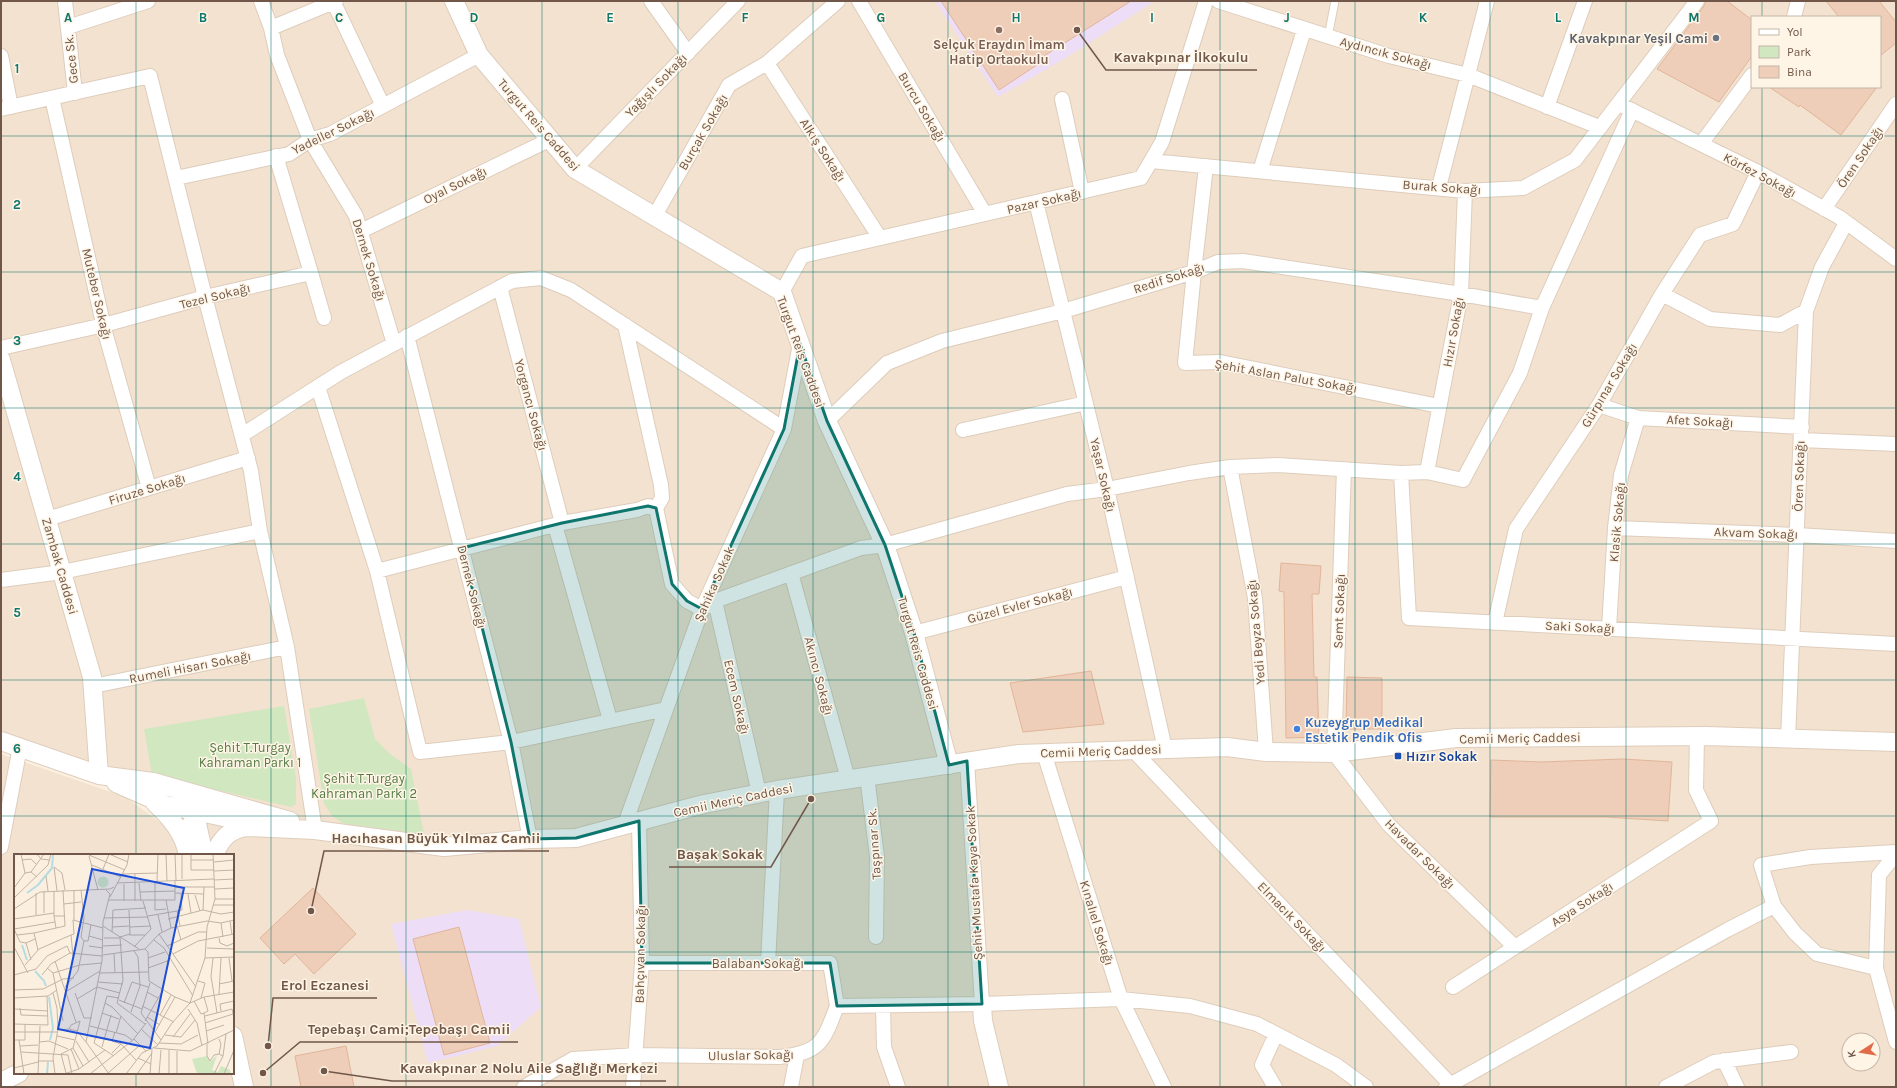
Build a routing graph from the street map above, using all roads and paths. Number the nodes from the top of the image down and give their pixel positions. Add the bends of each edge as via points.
1 (65, 1) edge
2 (148, 1) edge
3 (261, 1) edge
4 (334, 1) edge
5 (454, 1) edge
6 (651, 1) edge
7 (738, 1) edge
8 (838, 1) edge
9 (859, 1) edge
10 (1206, 1) edge
11 (1218, 1) edge
12 (1335, 1) edge
13 (1487, 1) edge
14 (1585, 1) edge
15 (1697, 1) edge
16 (1798, 1) edge
17 (1794, 16) edge
18 (68, 27) junction
19 (271, 28) junction
20 (1304, 30) junction
21 (1328, 37) junction
22 (688, 53) junction
23 (479, 55) junction
24 (1, 56) edge
25 (767, 63) junction
26 (1468, 74) junction
27 (1751, 77) edge
28 (75, 93) junction
29 (52, 98) junction
30 (1062, 99) dead end
31 (1617, 103) junction
32 (1896, 104) edge
33 (383, 106) junction
34 (1547, 107) junction
35 (6, 108) edge
36 (1632, 110) junction
37 (1891, 123) edge
38 (1599, 127) junction
39 (310, 140) junction
40 (549, 140) junction
41 (1701, 144) junction
42 (276, 156) junction
43 (1151, 161) junction
44 (1206, 166) junction
45 (575, 170) junction
46 (1260, 171) junction
47 (1758, 172) junction
48 (176, 178) junction
49 (1439, 187) junction
50 (1465, 191) junction
51 (1082, 192) junction
52 (1036, 202) junction
53 (1824, 209) junction
54 (985, 214) junction
55 (654, 217) junction
56 (1846, 223) junction
57 (361, 231) junction
58 (880, 238) junction
59 (1896, 259) edge
60 (1194, 272) junction
61 (311, 273) junction
62 (500, 287) junction
63 (782, 292) junction
64 (1461, 294) junction
65 (1662, 294) junction
66 (205, 297) junction
67 (1542, 308) junction
68 (1063, 311) junction
69 (1806, 311) junction
70 (324, 318) dead end
71 (625, 325) junction
72 (104, 326) junction
73 (407, 336) junction
74 (394, 344) junction
75 (800, 344) junction
76 (1, 348) edge
77 (1, 360) edge
78 (318, 387) junction
79 (1086, 404) junction
80 (1599, 405) junction
81 (1440, 406) junction
82 (1638, 418) junction
83 (827, 421) junction
84 (784, 429) junction
85 (963, 430) dead end
86 (1801, 434) junction
87 (242, 435) junction
88 (1896, 444) edge
89 (248, 458) junction
90 (1230, 467) junction
91 (1344, 469) junction
92 (1427, 472) junction
93 (1401, 473) junction
94 (149, 488) junction
95 (1107, 489) junction
96 (656, 508) junction
97 (47, 519) junction
98 (559, 524) junction
99 (1615, 528) junction
100 (260, 530) junction
101 (1797, 535) junction
102 (1896, 541) edge
103 (885, 545) junction
104 (462, 548) junction
105 (377, 570) junction
106 (62, 572) junction
107 (791, 573) junction
108 (1127, 577) junction
109 (1, 580) edge
110 (715, 600) junction
111 (702, 609) junction
112 (1495, 623) junction
113 (1609, 629) junction
114 (914, 633) junction
115 (1792, 638) junction
116 (1896, 644) edge
117 (287, 647) junction
118 (93, 686) junction
119 (666, 709) junction
120 (610, 720) junction
121 (1697, 736) junction
122 (1788, 739) junction
123 (1, 741) edge
124 (511, 742) junction
125 (1896, 742) edge
126 (20, 747) junction
127 (1165, 749) junction
128 (1133, 750) junction
129 (1266, 752) junction
130 (1044, 753) junction
131 (1334, 754) junction
132 (967, 761) junction
133 (949, 765) junction
134 (99, 775) junction
135 (867, 776) junction
136 (848, 779) junction
137 (172, 788) junction
138 (777, 790) junction
139 (759, 793) junction
140 (149, 798) junction
141 (244, 808) junction
142 (196, 814) junction
143 (632, 823) junction
144 (275, 828) junction
145 (315, 830) junction
146 (530, 839) junction
147 (1, 847) edge
148 (187, 849) edge
149 (1896, 853) edge
150 (204, 854) edge
151 (215, 854) edge
152 (1774, 906) junction
153 (876, 937) dead end
154 (1514, 947) junction
155 (642, 963) junction
156 (768, 963) junction
157 (1876, 968) junction
158 (1452, 987) dead end
159 (1121, 999) junction
160 (982, 1004) junction
161 (837, 1006) junction
162 (883, 1006) junction
163 (1276, 1034) junction
164 (234, 1041) edge
165 (1896, 1042) edge
166 (1791, 1052) dead end
167 (637, 1055) junction
168 (797, 1055) junction
169 (1724, 1060) junction
170 (1448, 1086) edge
171 (244, 1087) edge
172 (524, 1087) edge
173 (634, 1087) edge
174 (791, 1087) edge
175 (898, 1087) edge
176 (999, 1087) edge
177 (1164, 1087) edge
178 (1275, 1087) edge
179 (1366, 1087) edge
180 (1666, 1087) edge
181 (1737, 1087) edge

1 - 18 street, Gece Sk.
2 - 18 street
3 - 19 street, Dernek Sokağı
4 - 19 street
4 - 33 street
5 - 23 street, Turgut Reis Caddesi
6 - 22 street
7 - 22 street, Yağışlı Sokağı
8 - 25 street, Burçak Sokağı
9 - 54 street, Burcu Sokağı
10 - 43 street, Pazar Sokağı via 1162,142
11 - 20 street, Aydıncık Sokağı
12 - 21 lane
13 - 26 street
14 - 34 street
15 - 31 street, Burak Sokağı
16 - 17 street
18 - 28 street, Gece Sk.
19 - 39 street, Dernek Sokağı via 277,55
20 - 21 street, Aydıncık Sokağı
20 - 46 street
21 - 26 street, Aydıncık Sokağı via 1389,56
22 - 45 street, Yağışlı Sokağı
23 - 33 street, Yadeller Sokağı
23 - 40 street, Turgut Reis Caddesi
24 - 35 street
25 - 55 street, Burçak Sokağı via 729,85
25 - 58 street, Alkış Sokağı
26 - 34 street, Aydıncık Sokağı
26 - 49 street
27 - 41 street
28 - 29 street
28 - 48 street via 150,76
29 - 35 street
29 - 72 street, Muteber Sokağı
30 - 51 street
31 - 36 street, Körfez Sokağı
31 - 38 street, Burak Sokağı
32 - 37 street, Ören Sokağı
33 - 39 street, Yadeller Sokağı via 330,134
34 - 38 street, Aydıncık Sokağı
36 - 41 street, Körfez Sokağı
36 - 67 street
37 - 53 street, Ören Sokağı
38 - 50 street, Burak Sokağı via 1575,160 1523,188
39 - 42 street, Yadeller Sokağı via 289,154
39 - 57 street, Dernek Sokağı via 356,216
40 - 45 street, Turgut Reis Caddesi
40 - 57 street, Oyal Sokağı
41 - 47 street, Körfez Sokağı
42 - 48 street, Yadeller Sokağı
42 - 61 street
43 - 44 street, Burak Sokağı
43 - 51 street, Pazar Sokağı via 1141,178
44 - 46 street, Burak Sokağı
44 - 60 street, Şehit Aslan Palut Sokağı
45 - 55 street, Turgut Reis Caddesi
46 - 49 street, Burak Sokağı
47 - 53 street, Körfez Sokağı
47 - 65 street, Gürpınar Sokağı via 1733,224 1700,235
48 - 66 street
49 - 50 street, Burak Sokağı
50 - 64 street, Hızır Sokağı
51 - 52 street, Pazar Sokağı
52 - 54 street, Pazar Sokağı
52 - 68 street, Yaşar Sokağı
53 - 56 street, Körfez Sokağı
54 - 58 street, Pazar Sokağı
55 - 63 street, Turgut Reis Caddesi
56 - 59 street, Körfez Sokağı
56 - 69 street, Ören Sokağı via 1822,266
57 - 74 street, Dernek Sokağı
58 - 63 street, Pazar Sokağı via 802,256
60 - 64 street, Redif Sokağı via 1218,262 1243,261
60 - 68 street, Redif Sokağı
60 - 81 street, Şehit Aslan Palut Sokağı via 1185,363 1220,362
61 - 66 street, Tezel Sokağı
61 - 70 street
62 - 71 street via 512,281 541,278 571,290
62 - 73 street
62 - 98 street, Yorgancı Sokağı
63 - 75 street, Turgut Reis Caddesi
64 - 67 street, Redif Sokağı
64 - 81 street, Hızır Sokağı
65 - 69 street via 1710,319 1780,324
65 - 80 street, Gürpınar Sokağı
66 - 72 street, Tezel Sokağı
66 - 87 street
67 - 92 street via 1520,373 1463,480
68 - 79 street, Yaşar Sokağı
68 - 83 street, Redif Sokağı via 942,341 887,363
69 - 86 street, Ören Sokağı
71 - 84 street
71 - 96 street via 661,486 662,498
72 - 76 street, Tezel Sokağı
72 - 94 street, Muteber Sokağı
73 - 74 street
73 - 104 street, Dernek Sokağı
74 - 78 street
75 - 83 street, Turgut Reis Caddesi
75 - 84 street, Şahika Sokak
77 - 97 street, Zambak Caddesi
78 - 87 street
78 - 105 street
79 - 85 street
79 - 95 street, Yaşar Sokağı
80 - 82 street, Afet Sokağı
80 - 112 street, Gürpınar Sokağı via 1516,529
81 - 92 street, Hızır Sokağı
82 - 86 street, Afet Sokağı
82 - 99 street, Klasik Sokağı via 1621,475
83 - 103 street, Turgut Reis Caddesi
84 - 111 street, Şahika Sokak
86 - 88 street, Afet Sokağı
86 - 101 street, Ören Sokağı
87 - 89 street
89 - 94 street, Firuze Sokağı
89 - 100 street
90 - 91 street via 1278,465
90 - 95 street
90 - 129 street, Yedi Beyza Sokağı via 1256,598
91 - 93 street
91 - 131 street, Semt Sokağı
92 - 93 street
93 - 112 street, Saki Sokağı via 1409,618
94 - 97 street, Firuze Sokağı
95 - 103 street via 1067,494
95 - 108 street, Yaşar Sokağı
96 - 98 street via 648,506
96 - 111 street via 672,584 687,601
97 - 106 street, Zambak Caddesi
98 - 104 street
98 - 120 street, Yorgancı Sokağı
99 - 101 street, Akvam Sokağı
99 - 113 street, Klasik Sokağı
100 - 106 street
100 - 117 street
101 - 102 street, Akvam Sokağı
101 - 115 street, Ören Sokağı
103 - 107 street via 861,548
103 - 114 street, Turgut Reis Caddesi
104 - 105 street
104 - 124 street, Dernek Sokağı
105 - 124 street via 420,752
106 - 109 street
106 - 118 street, Zambak Caddesi
107 - 110 street
107 - 136 street, Akıncı Sokağı
108 - 114 street, Güzel Evler Sokağı
108 - 127 street, Yaşar Sokağı
110 - 111 street
110 - 139 street, Ecem Sokağı
111 - 119 street, Şahika Sokak
112 - 113 street, Saki Sokağı
113 - 115 street, Saki Sokağı
114 - 133 street, Turgut Reis Caddesi
115 - 116 street, Saki Sokağı
115 - 122 street, Ören Sokağı
117 - 118 street, Rumeli Hisarı Sokağı
117 - 145 street
118 - 134 street, Zambak Caddesi
119 - 120 street
119 - 143 street, Şahika Sokak
120 - 124 street
121 - 122 street, Cemii Meriç Caddesi
121 - 131 street, Cemii Meriç Caddesi via 1456,738
121 - 154 street, Asya Sokağı via 1696,790 1711,821
122 - 125 street, Cemii Meriç Caddesi
123 - 126 street
124 - 146 street, Dernek Sokağı
126 - 134 street
126 - 147 street
127 - 128 street, Cemii Meriç Caddesi
127 - 129 street, Cemii Meriç Caddesi via 1227,747
128 - 130 street, Cemii Meriç Caddesi
128 - 170 street, Elmacık Sokağı
129 - 131 street, Cemii Meriç Caddesi
130 - 132 street, Cemii Meriç Caddesi
130 - 159 street, Kınalıel Sokağı
131 - 154 street, Havadar Sokağı via 1389,825
132 - 133 street, Cemii Meriç Caddesi
132 - 160 street, Şehit Mustafa Kaya Sokak
133 - 135 street, Cemii Meriç Caddesi
134 - 137 street via 153,782
134 - 140 street
135 - 136 street, Cemii Meriç Caddesi
135 - 153 street, Taşpınar Sk. via 878,857
136 - 138 street, Cemii Meriç Caddesi
137 - 141 street
137 - 142 street
138 - 139 street, Cemii Meriç Caddesi
138 - 156 street
139 - 143 street, Cemii Meriç Caddesi
140 - 142 street
140 - 148 street via 171,819
141 - 142 street via 217,806
141 - 145 street
142 - 144 street
142 - 148 street via 188,830
142 - 150 street
143 - 146 street, Cemii Meriç Caddesi via 576,838
143 - 155 street, Bahçıvan Sokağı
144 - 145 street
144 - 151 street via 246,826 232,830
145 - 146 street, Cemii Meriç Caddesi via 444,847
149 - 152 street via 1810,857 1761,864
149 - 157 street via 1879,875
152 - 157 street via 1794,933 1817,954
152 - 170 street
154 - 158 street, Asya Sokağı
155 - 156 street, Balaban Sokağı
155 - 167 street, Bahçıvan Sokağı
156 - 161 street, Balaban Sokağı via 830,963
157 - 165 street
159 - 160 street
159 - 163 street via 1190,1006 1257,1024
159 - 177 street, Kınalıel Sokağı
160 - 162 street
160 - 176 street via 983,1021
161 - 162 street
161 - 168 street, Uluslar Sokağı via 826,1036 814,1049
162 - 175 street via 884,1047
163 - 178 street via 1262,1066
163 - 179 street via 1336,1065
164 - 171 street
166 - 169 street
167 - 168 street, Uluslar Sokağı
167 - 172 street, Uluslar Sokağı via 573,1059
167 - 173 street, Bahçıvan Sokağı
168 - 174 street
169 - 180 street via 1714,1062
169 - 181 street

